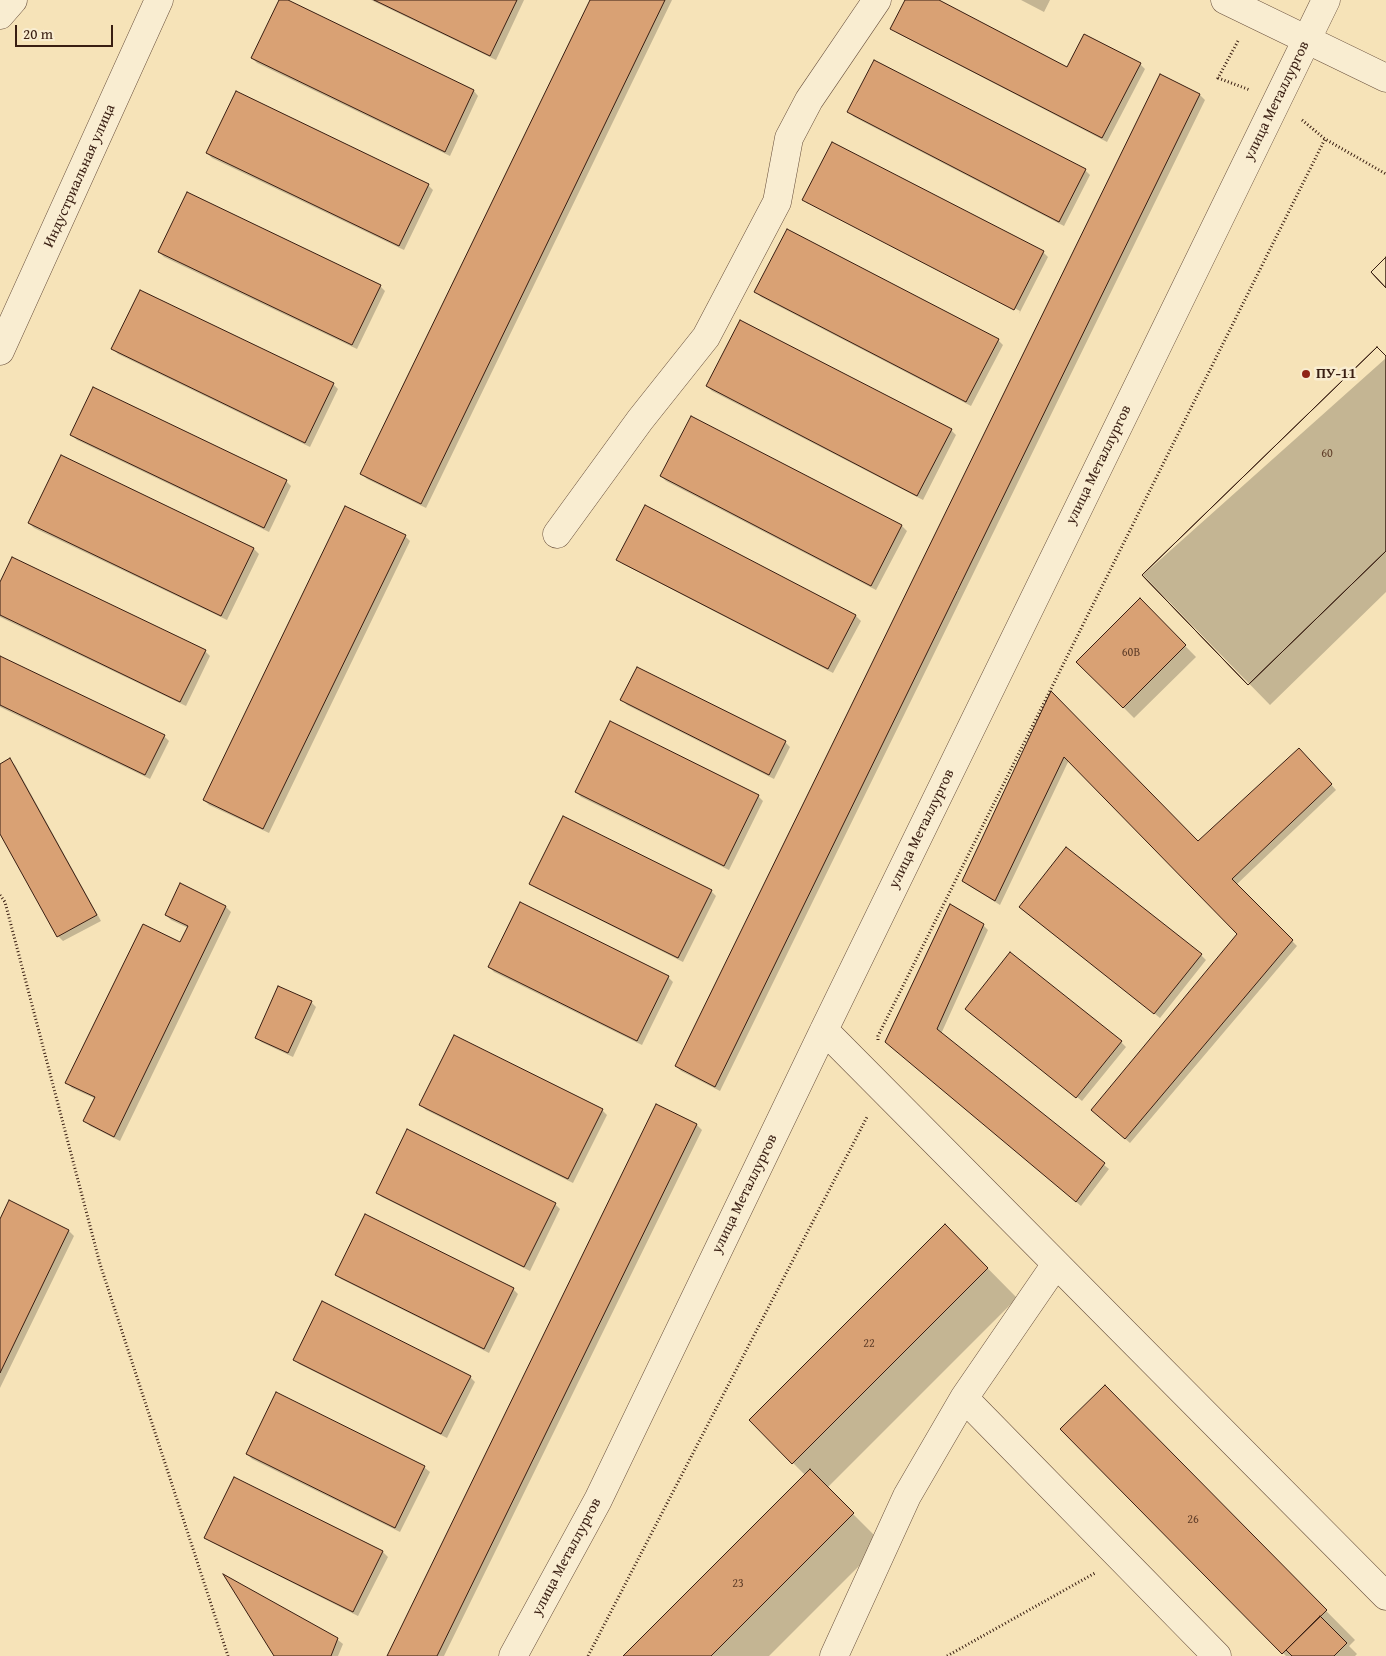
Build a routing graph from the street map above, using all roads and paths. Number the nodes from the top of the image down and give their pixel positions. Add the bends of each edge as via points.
1 (13, 0) edge
2 (159, 0) edge
3 (876, 0) edge
4 (1225, 0) edge
5 (1326, 0) edge
6 (0, 15) edge
7 (1306, 40) junction
8 (1386, 78) edge
9 (1386, 174) edge
10 (0, 351) edge
11 (557, 534) dead end
12 (0, 895) edge
13 (824, 1030) junction
14 (882, 1088) junction
15 (1056, 1264) junction
16 (964, 1398) junction
17 (1121, 1558) junction
18 (1381, 1582) edge
19 (228, 1656) edge
20 (513, 1656) edge
21 (588, 1656) edge
22 (834, 1656) edge
23 (947, 1656) edge
24 (1217, 1656) edge

1 - 6 street
2 - 10 street, Индустриальная улица
3 - 11 street via 809,100 793,130 777,202 706,336
4 - 7 street
5 - 7 street, улица Металлургов
7 - 8 street
7 - 13 street, улица Металлургов
9 - 14 path via 1325,139 878,1036
12 - 19 path via 5,902 100,1264
13 - 14 street
13 - 20 street, улица Металлургов via 598,1500
14 - 15 street
14 - 21 path
15 - 16 street
15 - 18 street
16 - 17 street
16 - 22 street via 907,1496
17 - 23 path
17 - 24 street

